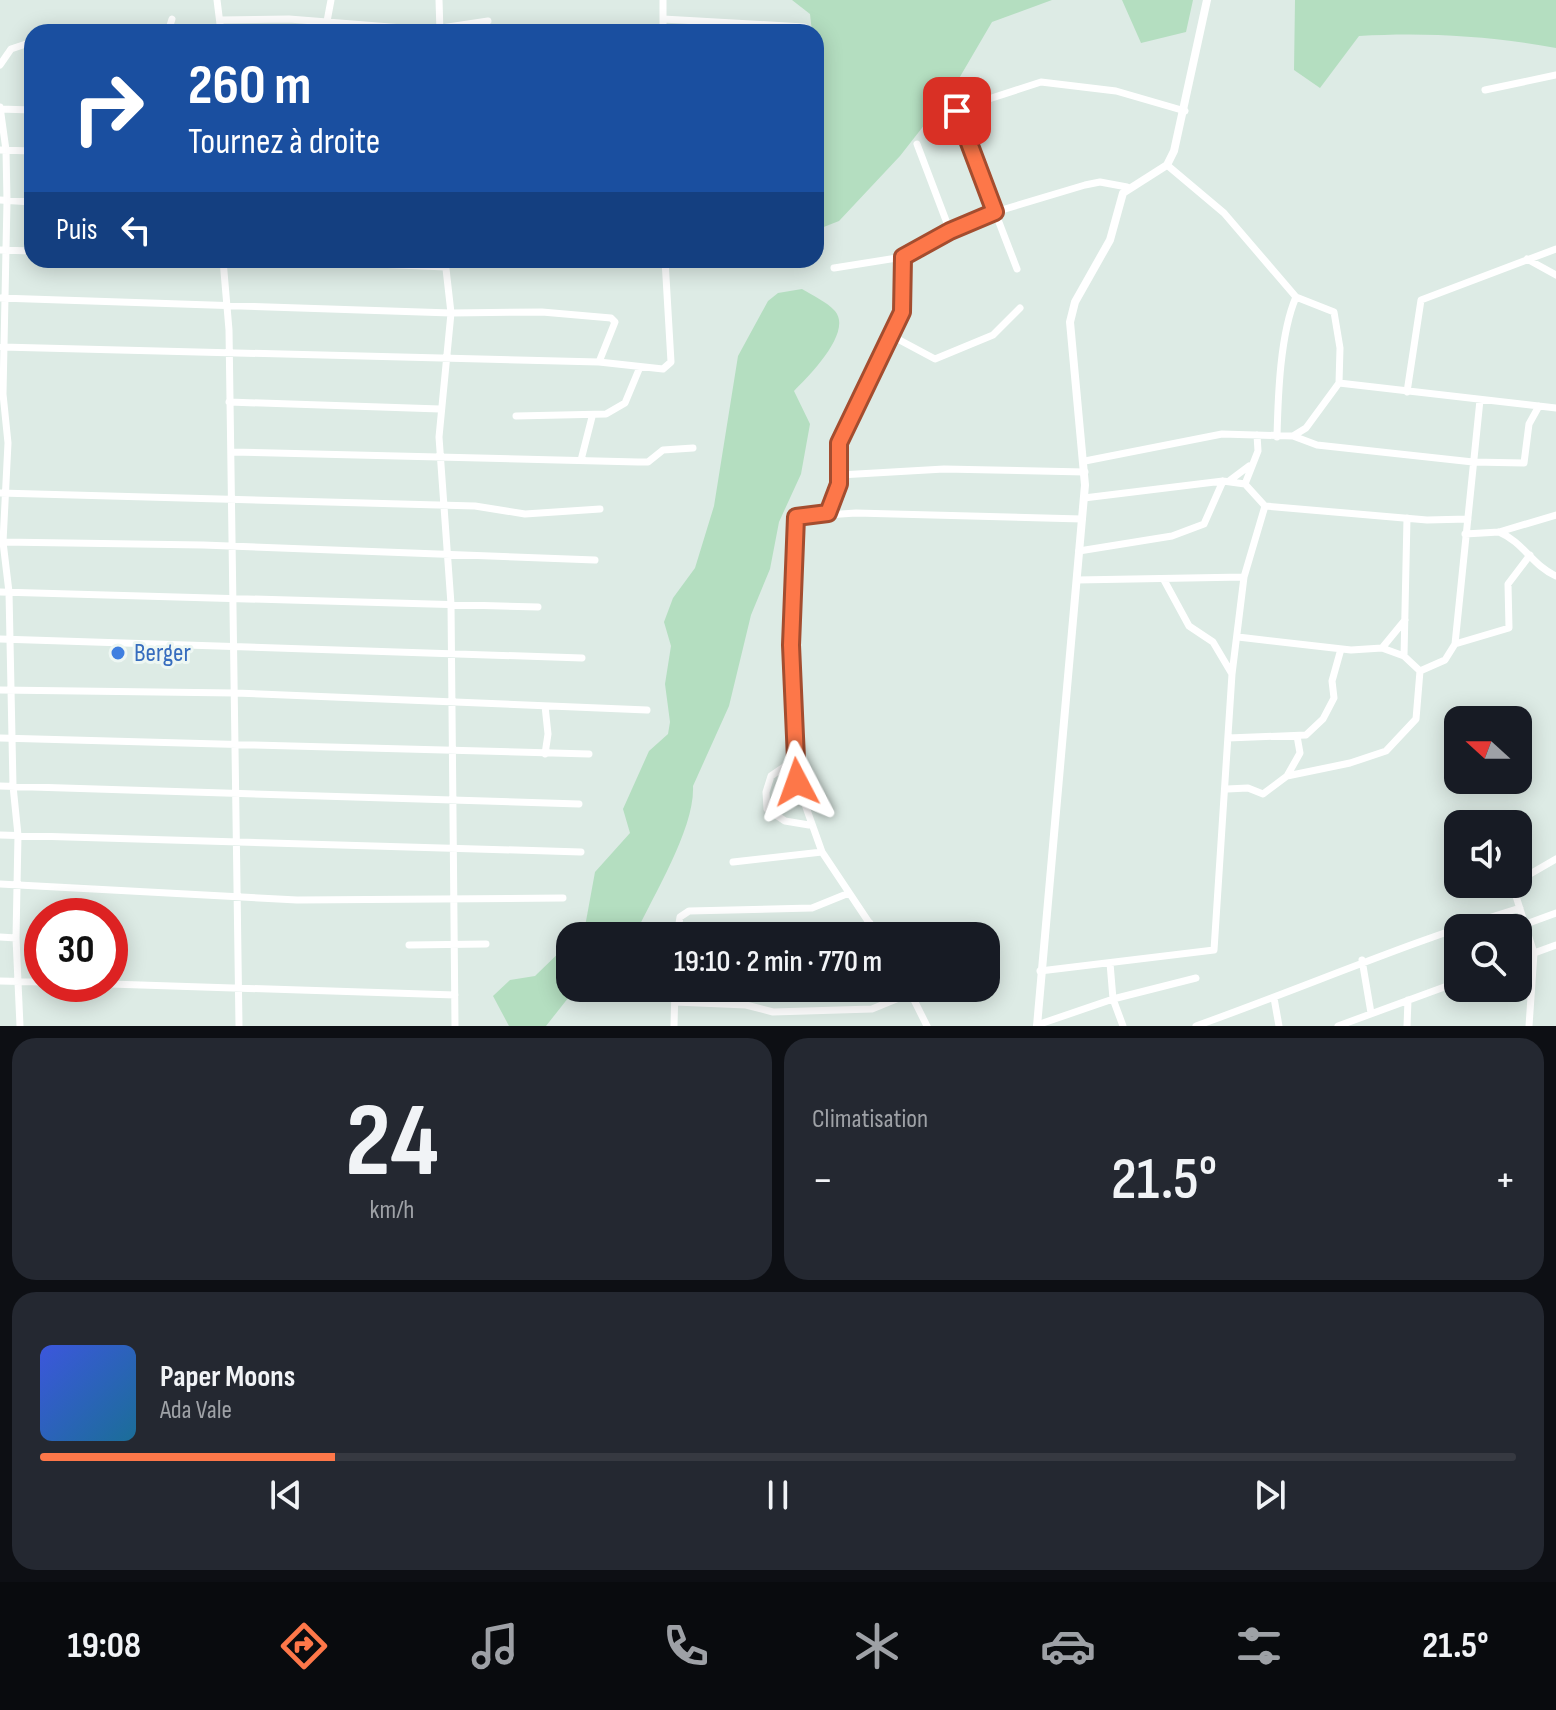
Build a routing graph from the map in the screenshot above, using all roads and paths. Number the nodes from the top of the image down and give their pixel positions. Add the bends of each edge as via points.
1 (217, 0) edge
2 (331, 0) edge
3 (439, 0) edge
4 (663, 0) edge
5 (1207, 0) edge
6 (172, 19) dead end
7 (663, 19) junction
8 (221, 20) junction
9 (488, 21) dead end
10 (325, 22) junction
11 (170, 24) edge
12 (221, 24) edge
13 (351, 24) edge
14 (440, 24) edge
15 (474, 24) edge
16 (663, 24) edge
17 (751, 24) edge
18 (24, 45) edge
19 (0, 65) edge
20 (1556, 75) edge
21 (1485, 90) dead end
22 (0, 108) edge
23 (24, 110) edge
24 (1185, 111) junction
25 (917, 144) dead end
26 (3, 150) edge
27 (24, 151) edge
28 (1167, 165) junction
29 (1127, 187) junction
30 (3, 200) edge
31 (24, 201) edge
32 (995, 212) junction
33 (950, 231) junction
34 (1556, 249) edge
35 (3, 250) edge
36 (24, 251) edge
37 (903, 257) junction
38 (1526, 259) junction
39 (224, 268) edge
40 (446, 268) edge
41 (665, 268) edge
42 (834, 268) dead end
43 (1017, 269) dead end
44 (1556, 275) edge
45 (1296, 297) junction
46 (3, 298) edge
47 (228, 304) junction
48 (1020, 308) dead end
49 (451, 313) junction
50 (892, 336) junction
51 (2, 347) edge
52 (229, 353) junction
53 (448, 359) junction
54 (599, 362) junction
55 (640, 367) junction
56 (1339, 383) junction
57 (1407, 392) junction
58 (2, 394) edge
59 (1480, 400) junction
60 (229, 402) junction
61 (1539, 406) junction
62 (1556, 408) edge
63 (440, 409) junction
64 (516, 416) dead end
65 (592, 417) junction
66 (1278, 423) junction
67 (1306, 428) junction
68 (1260, 434) junction
69 (1293, 436) junction
70 (1277, 437) junction
71 (4, 443) edge
72 (1308, 443) junction
73 (693, 448) dead end
74 (231, 452) junction
75 (443, 458) junction
76 (581, 460) junction
77 (1085, 461) junction
78 (1473, 462) junction
79 (1249, 466) junction
80 (1085, 472) junction
81 (840, 475) junction
82 (1226, 481) junction
83 (1245, 484) junction
84 (3, 493) edge
85 (231, 498) junction
86 (1084, 498) junction
87 (445, 506) junction
88 (1265, 506) junction
89 (600, 509) dead end
90 (828, 513) junction
91 (1556, 515) edge
92 (1407, 518) junction
93 (1082, 519) junction
94 (1468, 519) junction
95 (1499, 532) junction
96 (1465, 534) junction
97 (2, 542) edge
98 (231, 548) junction
99 (1079, 551) junction
100 (448, 555) junction
101 (1530, 555) junction
102 (595, 560) dead end
103 (1556, 576) edge
104 (1244, 577) junction
105 (1077, 580) junction
106 (1164, 580) junction
107 (4, 592) edge
108 (232, 598) junction
109 (451, 604) junction
110 (538, 607) dead end
111 (1406, 619) junction
112 (1238, 637) junction
113 (0, 639) edge
114 (11, 639) junction
115 (1455, 644) junction
116 (233, 648) junction
117 (1382, 648) junction
118 (1341, 649) junction
119 (452, 652) junction
120 (1404, 656) junction
121 (582, 658) dead end
122 (1420, 671) junction
123 (1232, 674) junction
124 (0, 690) edge
125 (11, 690) junction
126 (235, 693) junction
127 (453, 702) junction
128 (545, 706) junction
129 (647, 710) dead end
130 (1297, 736) junction
131 (0, 738) edge
132 (11, 738) junction
133 (1228, 738) junction
134 (235, 746) junction
135 (454, 752) junction
136 (545, 754) junction
137 (589, 754) dead end
138 (797, 758) junction
139 (1287, 776) junction
140 (0, 786) edge
141 (13, 786) junction
142 (1227, 789) junction
143 (236, 793) junction
144 (455, 798) junction
145 (579, 804) dead end
146 (809, 825) junction
147 (0, 835) edge
148 (18, 835) junction
149 (237, 841) junction
150 (455, 847) junction
151 (581, 852) dead end
152 (822, 852) junction
153 (1556, 859) edge
154 (733, 862) dead end
155 (1532, 874) edge
156 (0, 884) edge
157 (19, 885) junction
158 (849, 893) junction
159 (237, 897) junction
160 (455, 897) junction
161 (563, 898) dead end
162 (1517, 898) edge
163 (1520, 908) junction
164 (1556, 913) edge
165 (1522, 914) edge
166 (679, 922) edge
167 (869, 922) edge
168 (1532, 922) edge
169 (0, 937) edge
170 (16, 938) junction
171 (486, 944) dead end
172 (409, 945) dead end
173 (1556, 945) edge
174 (454, 946) junction
175 (1532, 946) edge
176 (1534, 953) junction
177 (1362, 960) junction
178 (1110, 963) junction
179 (1040, 971) junction
180 (1196, 978) dead end
181 (0, 981) edge
182 (18, 981) junction
183 (24, 981) edge
184 (128, 985) edge
185 (1444, 987) edge
186 (239, 988) junction
187 (455, 995) junction
188 (1274, 998) junction
189 (1113, 999) junction
190 (1408, 1000) junction
191 (675, 1002) edge
192 (722, 1002) edge
193 (887, 1002) edge
194 (915, 1002) edge
195 (1371, 1013) junction
196 (1037, 1025) edge
197 (20, 1026) edge
198 (239, 1026) edge
199 (455, 1026) edge
200 (674, 1026) edge
201 (927, 1026) edge
202 (1123, 1026) edge
203 (1196, 1026) edge
204 (1279, 1026) edge
205 (1338, 1026) edge
206 (1407, 1026) edge
207 (1529, 1026) edge

1 - 8 street
2 - 10 street
3 - 14 street
4 - 7 street
5 - 24 street
6 - 11 street
7 - 16 street
7 - 17 street
8 - 10 street
8 - 12 street
9 - 15 street
10 - 13 street
18 - 19 street via 11,49
20 - 21 street
22 - 23 street
22 - 26 street
24 - 28 street
24 - 32 street via 1116,91 1041,82 962,107 957,113
25 - 33 street
26 - 27 street
26 - 30 street
28 - 29 street
28 - 45 street via 1224,213
29 - 32 street via 1100,182
29 - 77 street via 1110,240 1070,317
30 - 31 street
30 - 35 street
32 - 33 street
32 - 43 street
33 - 37 street
34 - 38 street
35 - 36 street
35 - 46 street
37 - 42 street
37 - 50 street via 902,312
38 - 44 street
38 - 57 street via 1421,300
39 - 47 street
40 - 49 street
41 - 55 street via 671,362 663,369
45 - 56 street via 1334,312
45 - 66 street via 1289,316
46 - 47 street
46 - 51 street
47 - 49 street
47 - 52 street
48 - 50 street via 993,335 935,359
49 - 53 street
49 - 54 street via 611,318 615,322
50 - 81 street via 839,443
51 - 52 street
51 - 58 street
52 - 53 street
52 - 60 street
53 - 54 street
53 - 63 street
54 - 55 street
55 - 65 street via 625,403
56 - 57 street
56 - 67 street
57 - 59 street
58 - 71 street
59 - 61 street
59 - 78 street
60 - 63 street
60 - 74 street
61 - 62 street
61 - 78 street via 1529,424 1524,463
63 - 75 street
64 - 65 street
65 - 76 street
66 - 68 street
66 - 70 street
67 - 69 street
67 - 72 street
68 - 70 street
68 - 77 street via 1222,434
68 - 79 street
69 - 70 street
69 - 72 street
71 - 84 street
72 - 78 street
73 - 76 street via 663,450 648,462
74 - 75 street
74 - 85 street
75 - 76 street
75 - 87 street
77 - 80 street
78 - 94 street
79 - 82 street
79 - 83 street
80 - 81 street via 944,469
80 - 86 street
81 - 90 street
82 - 83 street
82 - 86 street
82 - 99 street via 1204,524 1172,536
83 - 88 street
84 - 85 street
84 - 97 street
85 - 87 street
85 - 98 street
86 - 93 street
87 - 89 street via 525,514
87 - 100 street
88 - 92 street
88 - 104 street
90 - 93 street
90 - 138 street via 796,517 791,645
91 - 95 street
92 - 94 street
92 - 111 street
93 - 99 street
94 - 96 street
95 - 96 street
95 - 101 street via 1513,537
96 - 115 street
97 - 98 street
97 - 107 street
98 - 100 street
98 - 108 street
99 - 105 street
100 - 102 street
100 - 109 street
101 - 103 street
101 - 115 street via 1508,584 1509,628
104 - 106 street
104 - 112 street
105 - 106 street
105 - 179 street
106 - 123 street via 1189,626 1213,642
107 - 108 street
107 - 114 street
108 - 109 street
108 - 116 street
109 - 110 street
109 - 119 street
111 - 117 street
111 - 120 street
112 - 118 street
112 - 123 street
113 - 114 street
114 - 116 street
114 - 125 street
115 - 122 street via 1445,660
116 - 119 street
116 - 126 street
117 - 118 street
117 - 120 street
118 - 130 street via 1329,710 1312,731
119 - 121 street
119 - 127 street
120 - 122 street
122 - 139 street via 1416,719 1386,751
123 - 133 street
124 - 125 street
125 - 126 street
125 - 132 street
126 - 127 street
126 - 134 street
127 - 128 street
127 - 135 street
128 - 129 street
128 - 136 street
130 - 133 street
130 - 139 street via 1300,753
131 - 132 street
132 - 134 street
132 - 141 street
133 - 142 street
134 - 135 street
134 - 143 street
135 - 136 street
135 - 144 street
136 - 137 street
138 - 146 street via 797,782
138 - 146 street via 771,776 767,809 785,821
139 - 142 street via 1263,794
140 - 141 street
141 - 143 street
141 - 148 street
142 - 178 street via 1213,953
143 - 144 street
143 - 149 street
144 - 145 street
144 - 150 street
146 - 152 street
147 - 148 street
148 - 149 street
148 - 157 street
149 - 150 street
149 - 159 street
150 - 151 street
150 - 160 street
152 - 154 street
152 - 158 street
153 - 155 street
156 - 157 street
157 - 159 street
157 - 170 street
158 - 166 street via 812,908 689,911
158 - 167 street
159 - 160 street
159 - 186 street
160 - 161 street
160 - 174 street
162 - 163 street
163 - 165 street
163 - 177 street
164 - 168 street
169 - 170 street
170 - 182 street
171 - 174 street
172 - 174 street
173 - 176 street
174 - 187 street
175 - 176 street
176 - 207 street
177 - 188 street
177 - 195 street
178 - 179 street
178 - 189 street
179 - 196 street
180 - 189 street
181 - 182 street
182 - 183 street
182 - 197 street
184 - 186 street
185 - 190 street
186 - 187 street
186 - 198 street
187 - 199 street
188 - 203 street
188 - 204 street
189 - 196 street
189 - 202 street
190 - 195 street
190 - 206 street
191 - 200 street
192 - 193 street via 781,1012 872,1009
194 - 201 street
195 - 205 street

